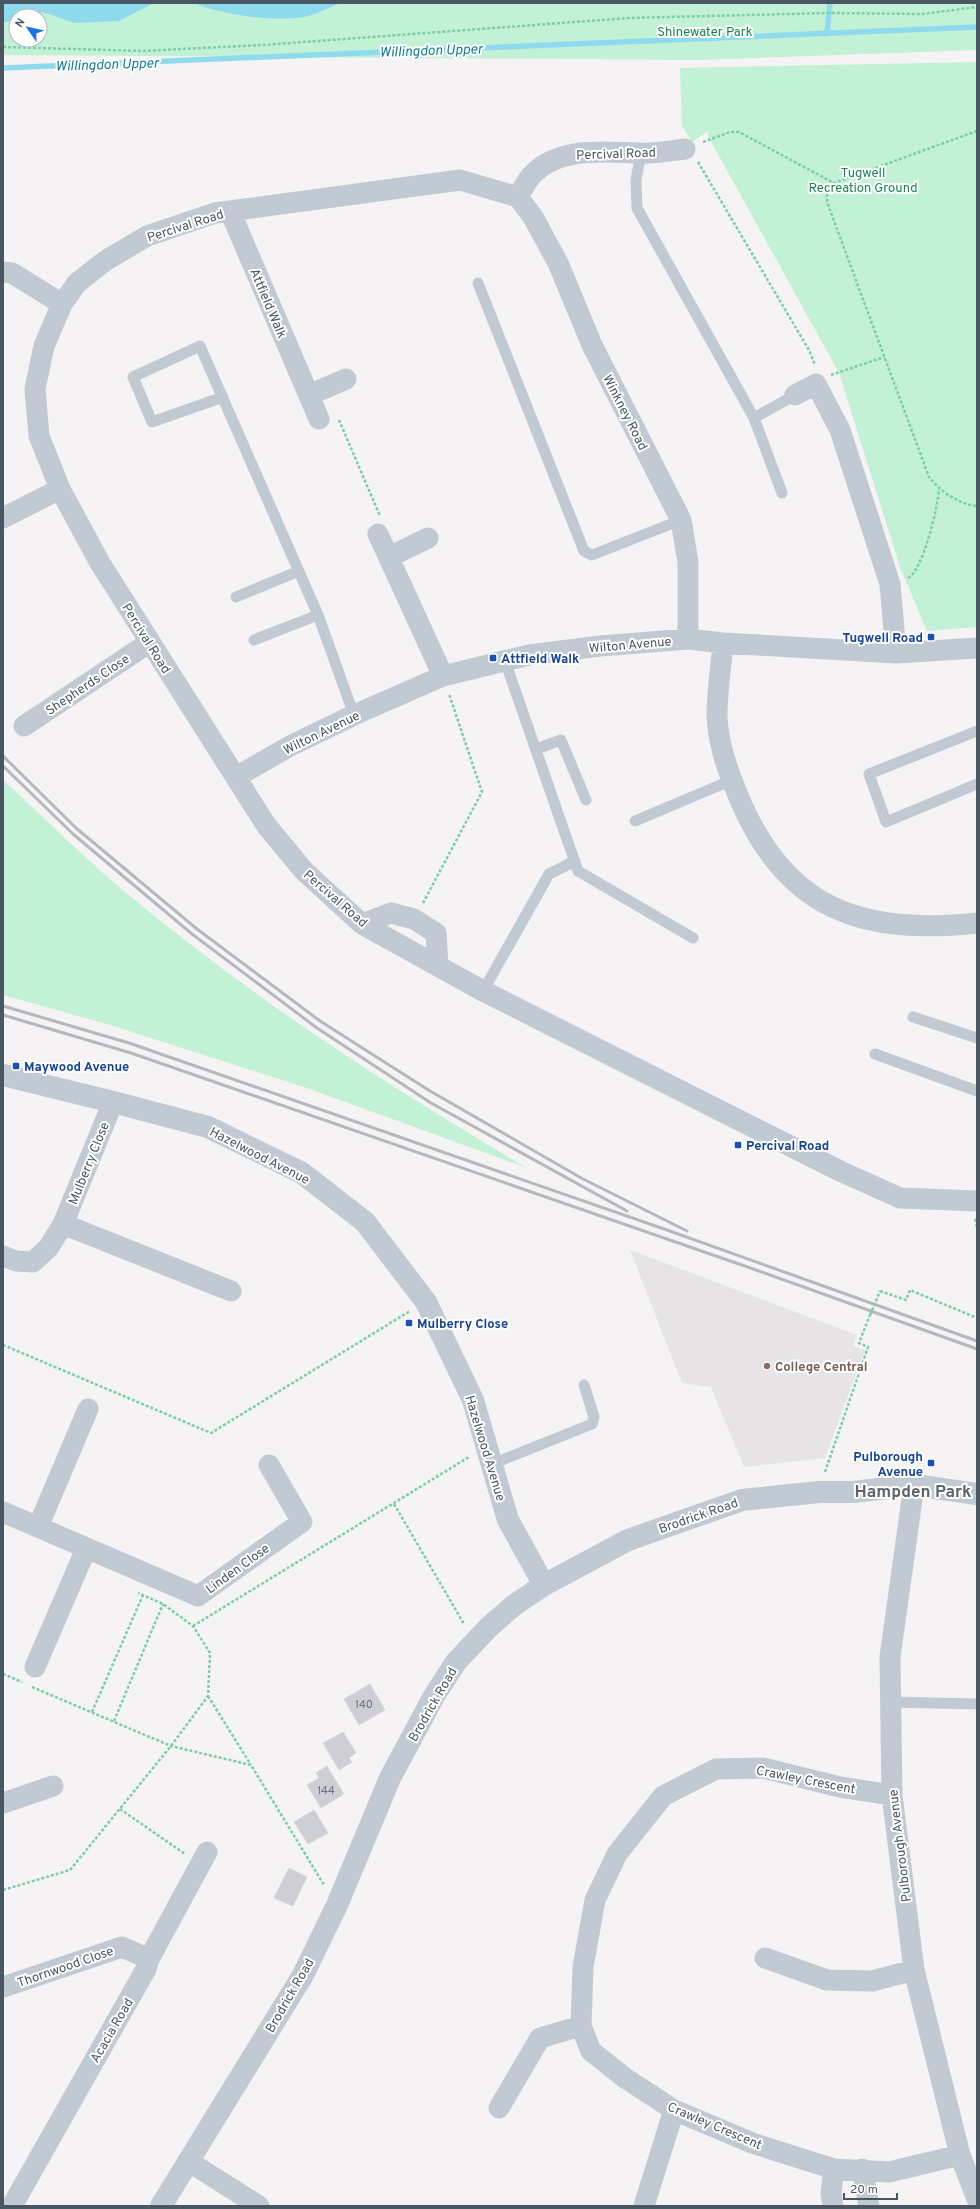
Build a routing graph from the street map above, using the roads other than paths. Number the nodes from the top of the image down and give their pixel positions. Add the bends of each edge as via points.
1 (687, 148) road end
2 (641, 153) junction
3 (518, 197) junction
4 (230, 211) junction
5 (3, 272) edge
6 (478, 283) dead end
7 (62, 304) junction
8 (346, 379) dead end
9 (309, 395) junction
10 (795, 395) joint
11 (222, 397) junction
12 (754, 418) junction
13 (319, 419) road end
14 (60, 489) junction
15 (782, 492) dead end
16 (3, 518) edge
17 (681, 520) junction
18 (378, 534) road end
19 (428, 538) dead end
20 (389, 557) junction
21 (299, 571) junction
22 (236, 597) dead end
23 (318, 614) junction
24 (688, 639) junction
25 (254, 640) dead end
26 (150, 642) junction
27 (724, 643) junction
28 (977, 648) edge
29 (896, 652) junction
30 (505, 661) junction
31 (443, 676) junction
32 (354, 715) junction
33 (24, 726) dead end
34 (977, 731) edge
35 (536, 749) junction
36 (236, 777) junction
37 (732, 780) junction
38 (977, 784) edge
39 (586, 800) dead end
40 (635, 822) dead end
41 (575, 861) junction
42 (362, 924) junction
43 (977, 924) edge
44 (694, 938) dead end
45 (438, 966) junction
46 (483, 991) junction
47 (913, 1017) dead end
48 (977, 1038) edge
49 (875, 1054) dead end
50 (3, 1075) edge
51 (977, 1090) edge
52 (113, 1102) junction
53 (977, 1201) edge
54 (63, 1224) junction
55 (3, 1256) edge
56 (231, 1292) dead end
57 (584, 1385) dead end
58 (88, 1409) dead end
59 (489, 1454) junction
60 (269, 1465) dead end
61 (914, 1485) junction
62 (977, 1494) edge
63 (3, 1512) edge
64 (38, 1526) junction
65 (86, 1549) junction
66 (544, 1585) junction
67 (30, 1679) road end
68 (890, 1702) junction
69 (977, 1704) edge
70 (53, 1786) dead end
71 (892, 1795) junction
72 (3, 1803) edge
73 (204, 1858) road end
74 (765, 1958) dead end
75 (149, 1959) junction
76 (914, 1970) junction
77 (3, 1987) edge
78 (581, 2026) junction
79 (499, 2108) dead end
80 (674, 2110) junction
81 (960, 2155) junction
82 (188, 2161) junction
83 (834, 2169) junction
84 (862, 2169) junction
85 (977, 2199) edge
86 (12, 2206) edge
87 (161, 2206) edge
88 (259, 2206) edge
89 (644, 2206) edge
90 (833, 2206) edge
91 (869, 2206) edge

1 - 2 street, Percival Road
2 - 3 street, Percival Road via 567,154 531,176
2 - 12 lane via 636,180 638,208
3 - 4 street, Percival Road via 460,180
3 - 17 street, Winkney Road via 533,217 558,263 592,345
4 - 7 street, Percival Road via 215,213 147,236 105,261 77,283
4 - 9 street, Attfield Walk
5 - 7 street via 12,273
6 - 17 lane via 584,551 592,555
7 - 14 street, Percival Road via 44,346 35,389 39,436
8 - 9 street
9 - 13 street, Attfield Walk
10 - 12 lane
10 - 29 street via 818,381 840,430 890,584
11 - 11 lane via 200,346 133,377 152,422
11 - 21 lane
12 - 15 lane
14 - 16 street
14 - 26 street, Percival Road via 100,563
17 - 24 street, Winkney Road via 688,562
18 - 20 street
19 - 20 street
20 - 31 street
21 - 22 lane
21 - 23 lane
23 - 25 lane
23 - 32 lane
24 - 27 street, Wilton Avenue
24 - 30 street, Wilton Avenue via 600,646 529,655
26 - 33 street, Shepherds Close
26 - 36 street, Percival Road
27 - 29 street, Wilton Avenue
27 - 37 street via 717,716 722,749
28 - 29 street, Wilton Avenue
30 - 31 street, Wilton Avenue
30 - 35 lane
31 - 32 street, Wilton Avenue
32 - 36 street, Wilton Avenue via 290,746
34 - 38 lane via 869,774 886,822
35 - 39 lane via 561,740
35 - 41 lane
36 - 42 street, Percival Road via 266,825 304,871
37 - 40 lane
37 - 43 street via 748,818 763,843 796,884 817,900 857,918 899,926 938,928
41 - 44 lane via 578,870
41 - 46 lane via 549,874
42 - 45 street, Percival Road
42 - 45 street via 391,913 414,919 436,933
45 - 46 street, Percival Road
46 - 53 street, Percival Road via 840,1171 900,1198
47 - 48 lane
49 - 51 lane
50 - 52 street, Hazelwood Avenue
52 - 54 street, Mulberry Close
52 - 59 street, Hazelwood Avenue via 208,1128 302,1174 365,1222 426,1302 473,1400
54 - 55 street, Mulberry Close via 49,1247 33,1262 16,1262
54 - 56 street
57 - 59 lane via 594,1417 592,1424
58 - 64 street
59 - 66 street, Hazelwood Avenue via 508,1520
60 - 65 street, Linden Close via 302,1522 198,1596
61 - 62 street, Brodrick Road
61 - 66 street, Brodrick Road via 742,1500 628,1540
61 - 68 street, Pulborough Avenue via 890,1657
63 - 64 street, Linden Close
64 - 65 street, Linden Close
65 - 67 street
66 - 82 street, Brodrick Road via 513,1606 475,1642 456,1662 434,1696 390,1778 337,1905 303,1975
68 - 69 lane
68 - 71 street, Pulborough Avenue
70 - 72 street
71 - 76 street, Pulborough Avenue
71 - 78 street, Crawley Crescent via 840,1787 763,1768 716,1769 663,1796 617,1854 595,1900 583,1967
73 - 75 street, Acacia Road
74 - 76 street via 827,1980 872,1981
75 - 77 street, Thornwood Close via 122,1947
75 - 86 street, Acacia Road via 146,1969
76 - 81 street, Pulborough Avenue
78 - 79 street via 540,2038
78 - 80 street, Crawley Crescent via 591,2051 625,2078
80 - 83 street, Crawley Crescent via 752,2143
80 - 89 street
81 - 84 street, Crawley Crescent via 889,2172
81 - 85 street, Pulborough Avenue
82 - 87 street, Brodrick Road
82 - 88 street
83 - 84 street, Crawley Crescent
83 - 90 street via 831,2193
84 - 91 street

